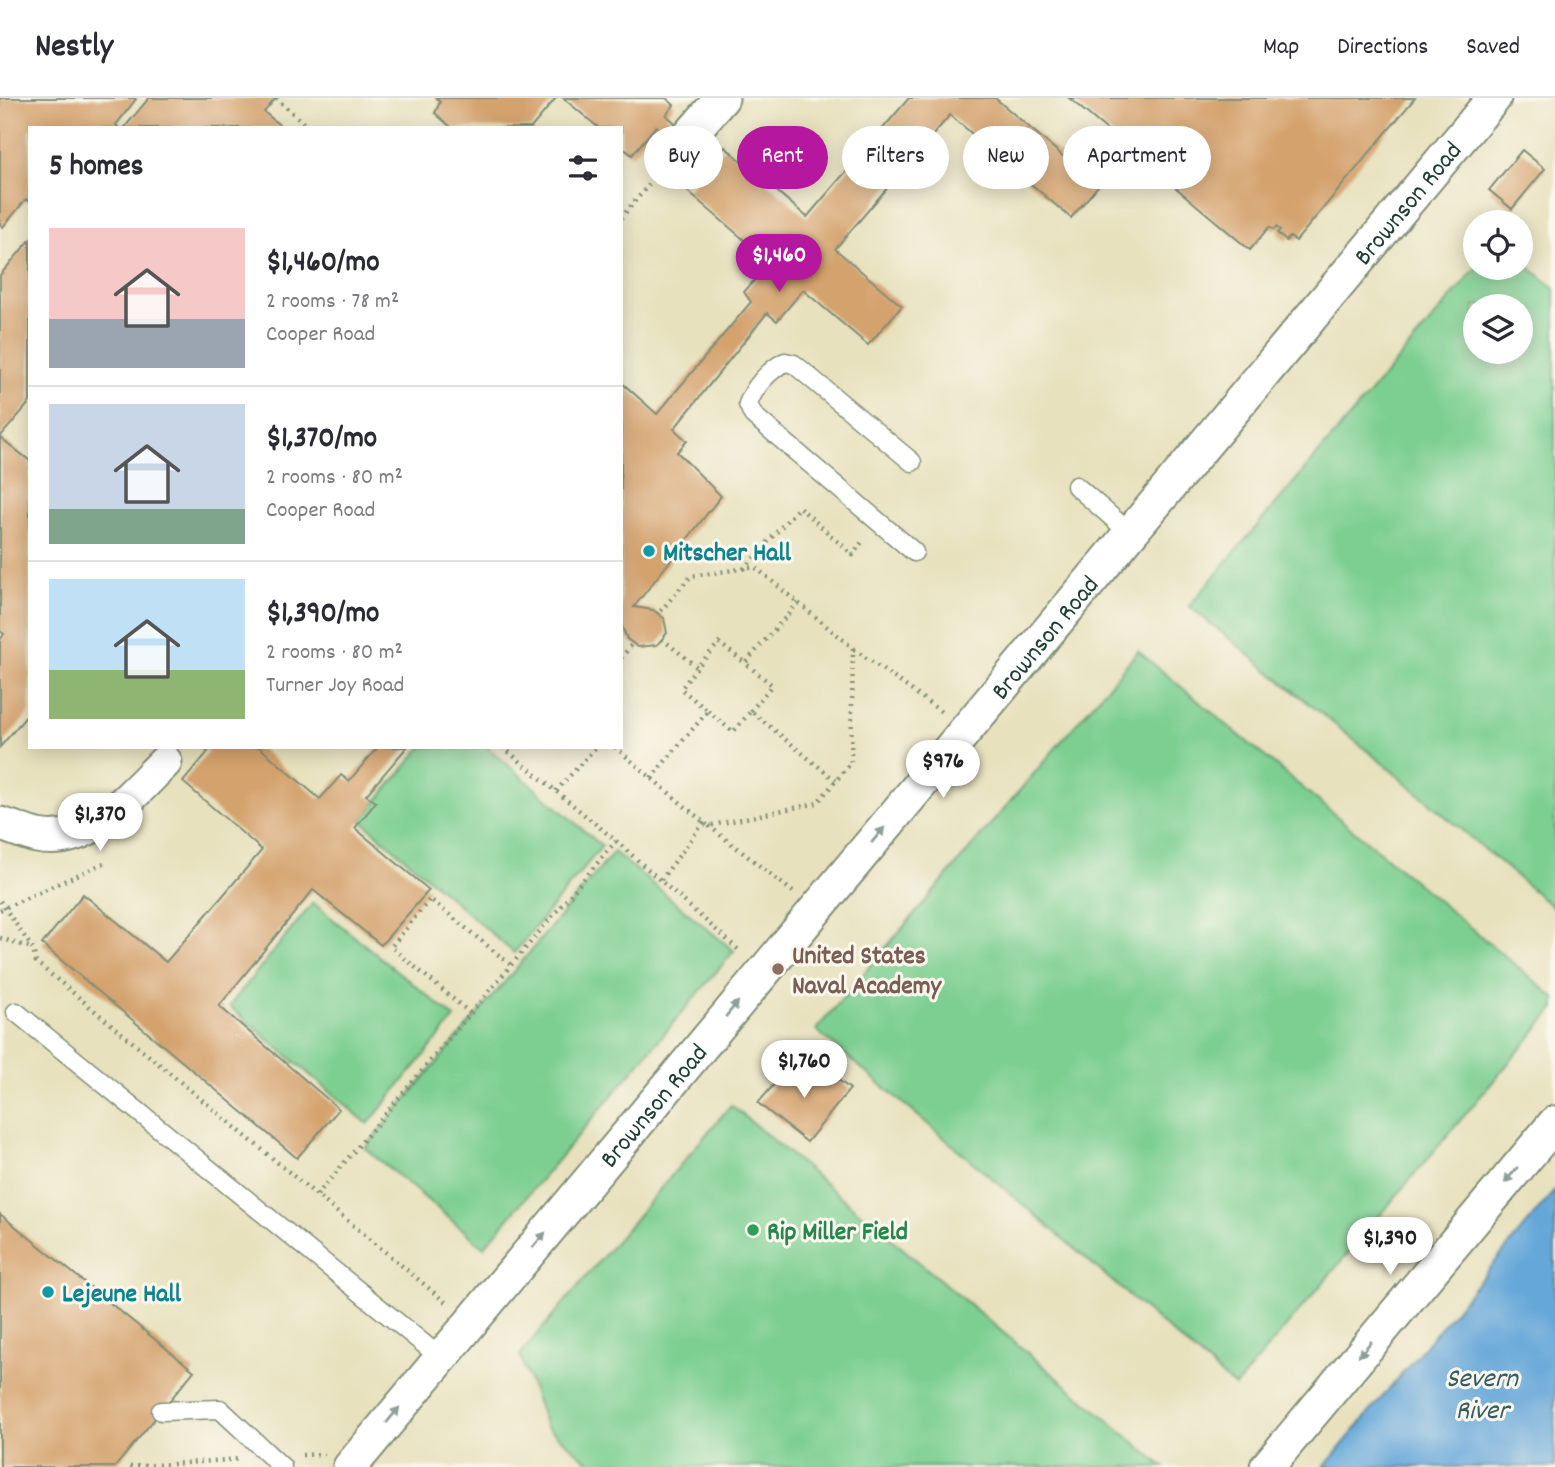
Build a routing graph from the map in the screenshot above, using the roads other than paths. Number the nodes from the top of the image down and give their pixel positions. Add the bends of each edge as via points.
1 (722, 98) edge
2 (1494, 98) edge
3 (698, 126) edge
4 (912, 462) dead end
5 (1076, 486) dead end
6 (1130, 533) junction
7 (914, 552) dead end
8 (165, 762) dead end
9 (0, 824) edge
10 (16, 1012) dead end
11 (1555, 1123) edge
12 (441, 1358) junction
13 (160, 1411) dead end
14 (282, 1467) edge
15 (350, 1467) edge
16 (1267, 1467) edge

1 - 3 street
2 - 6 street, Brownson Road
4 - 7 lane via 794,364 775,367 748,404 753,415
5 - 6 lane
12 -> 6 street, Brownson Road
8 - 9 street via 121,805 86,830 63,837 37,836
10 - 12 lane
11 -> 16 street
15 -> 12 street, Brownson Road
13 - 14 lane via 220,1409

